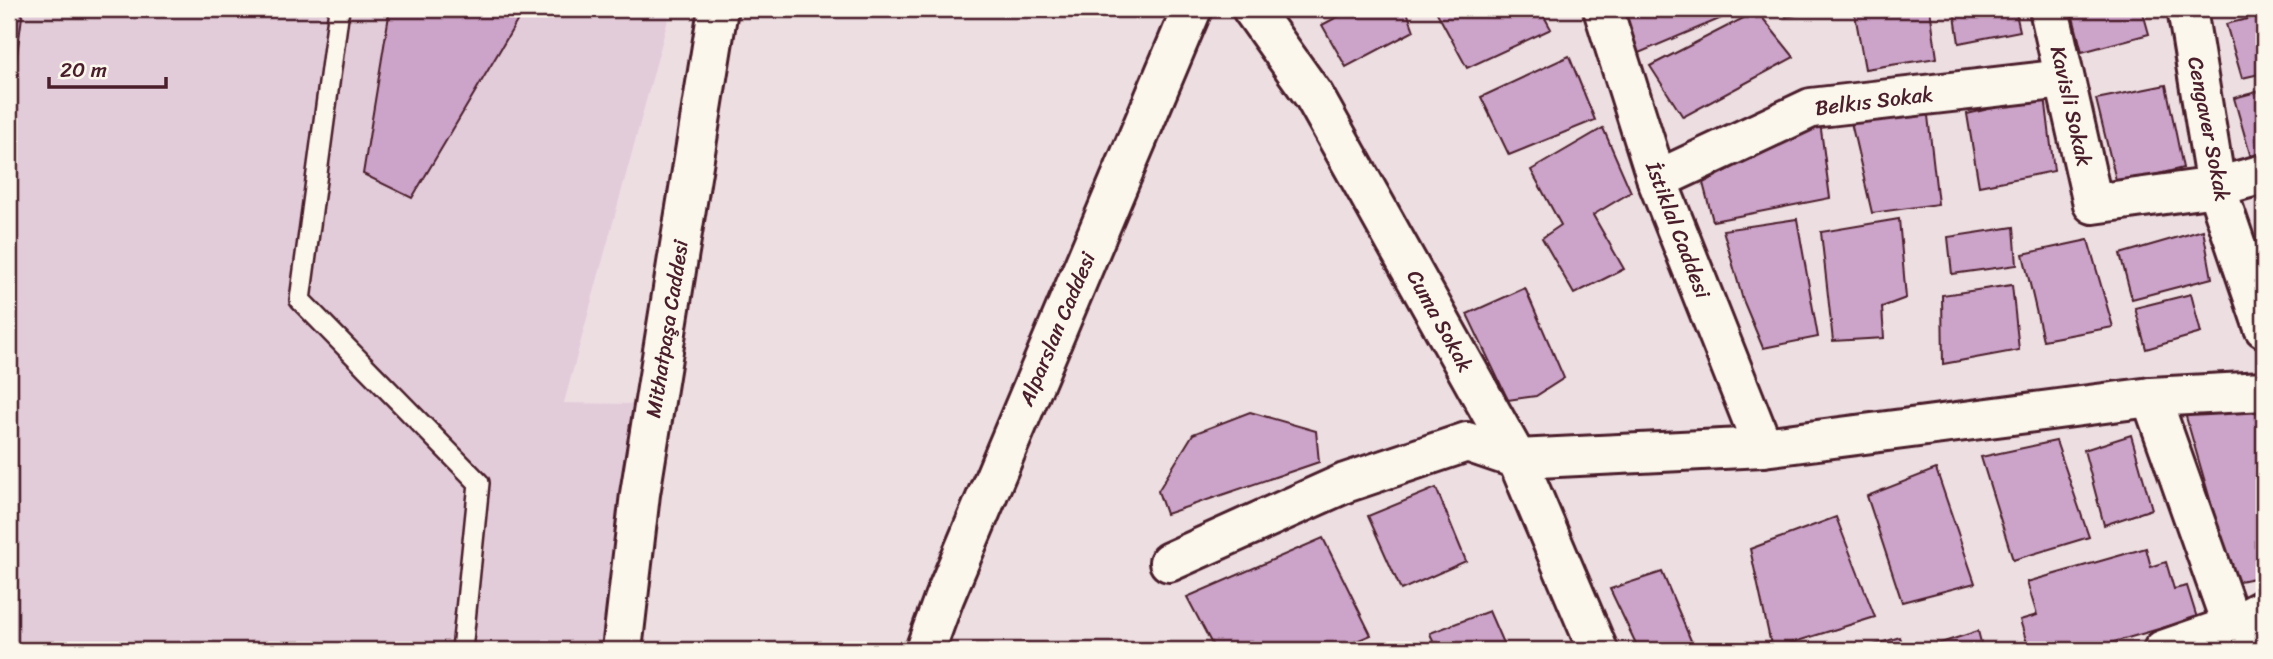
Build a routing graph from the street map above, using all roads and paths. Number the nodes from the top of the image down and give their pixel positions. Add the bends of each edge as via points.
1 (339, 9) edge
2 (718, 9) edge
3 (1192, 9) edge
4 (1252, 9) edge
5 (1603, 9) edge
6 (2049, 9) edge
7 (2187, 9) edge
8 (2064, 79) junction
9 (2264, 174) edge
10 (1657, 180) junction
11 (2216, 187) junction
12 (2264, 328) edge
13 (2264, 391) edge
14 (2151, 397) junction
15 (1763, 447) junction
16 (1517, 459) junction
17 (1169, 562) dead end
18 (2247, 628) edge
19 (462, 650) edge
20 (622, 650) edge
21 (925, 650) edge
22 (1598, 650) edge
23 (2163, 650) edge

1 - 19 lane via 300,300 479,483
2 - 20 street, Mithatpaşa Caddesi via 640,494
3 - 21 street, Alparslan Caddesi
4 - 16 street, Cuma Sokak via 1314,96
5 - 10 street, İstiklal Caddesi
6 - 8 street, Kavisli Sokak
7 - 11 street, Cengaver Sokak
8 - 10 street, Belkıs Sokak via 1811,108
8 - 11 street, Kavisli Sokak via 2093,204
9 - 11 street
10 - 15 street, İstiklal Caddesi
11 - 12 street, Cengaver Sokak
13 - 14 street
14 - 15 street
14 - 18 street
15 - 16 street
16 - 17 street via 1466,442 1345,483
16 - 22 street, Cuma Sokak
18 - 23 street

